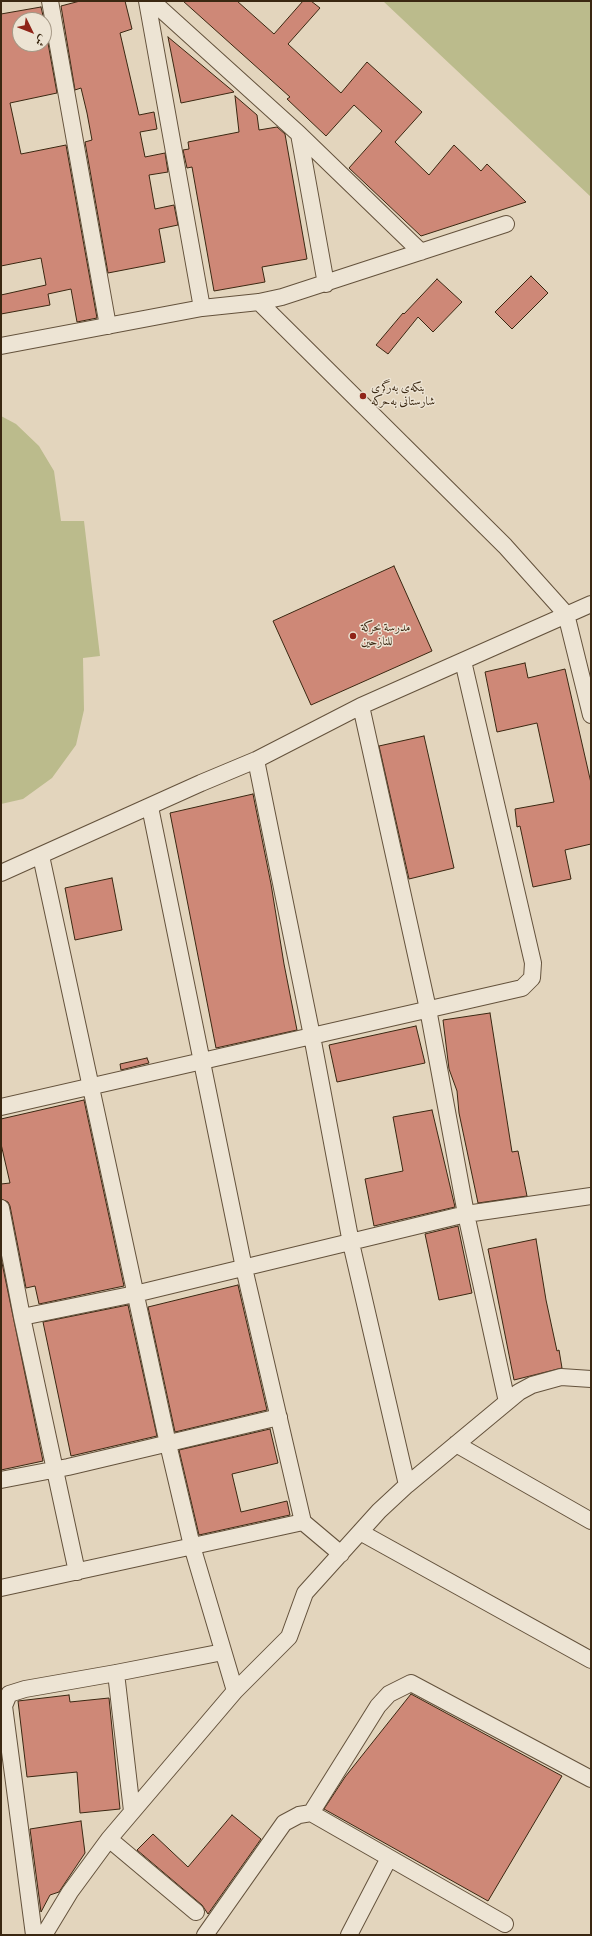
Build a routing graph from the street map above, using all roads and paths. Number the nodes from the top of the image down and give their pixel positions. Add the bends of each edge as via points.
1 (50, 1) edge
2 (147, 1) edge
3 (152, 1) edge
4 (299, 134) junction
5 (506, 224) dead end
6 (421, 252) junction
7 (326, 284) junction
8 (259, 302) junction
9 (202, 308) junction
10 (108, 326) junction
11 (1, 346) edge
12 (591, 604) edge
13 (566, 614) junction
14 (463, 661) junction
15 (361, 706) junction
16 (591, 715) edge
17 (256, 760) junction
18 (150, 807) junction
19 (41, 856) junction
20 (1, 873) edge
21 (428, 1009) junction
22 (312, 1036) junction
23 (202, 1060) junction
24 (92, 1087) junction
25 (1, 1107) edge
26 (591, 1196) edge
27 (1, 1208) edge
28 (466, 1214) junction
29 (351, 1243) junction
30 (244, 1268) junction
31 (135, 1294) junction
32 (22, 1317) junction
33 (591, 1379) edge
34 (507, 1402) junction
35 (279, 1417) junction
36 (168, 1444) junction
37 (456, 1444) junction
38 (54, 1470) junction
39 (1, 1480) edge
40 (407, 1485) junction
41 (591, 1521) edge
42 (303, 1522) junction
43 (360, 1532) junction
44 (192, 1546) junction
45 (340, 1554) junction
46 (77, 1572) junction
47 (1, 1588) edge
48 (223, 1652) junction
49 (591, 1660) edge
50 (116, 1673) junction
51 (234, 1691) junction
52 (591, 1779) edge
53 (132, 1811) junction
54 (311, 1813) junction
55 (109, 1839) junction
56 (389, 1858) junction
57 (196, 1912) dead end
58 (505, 1924) dead end
59 (34, 1935) edge
60 (44, 1935) edge
61 (205, 1935) edge
62 (349, 1935) edge

1 - 10 street
2 - 9 street
3 - 4 street
4 - 6 street
4 - 7 street
5 - 6 street
6 - 7 street
7 - 8 street
8 - 9 street
8 - 13 street via 505,546
9 - 10 street
10 - 11 street
12 - 13 street
13 - 14 street
13 - 16 street
14 - 15 street
14 - 21 street via 533,963 532,978 522,988
15 - 17 street
15 - 21 street
17 - 18 street
17 - 22 street
18 - 19 street
18 - 23 street
19 - 20 street
19 - 24 street
21 - 22 street
21 - 28 street
22 - 23 street
22 - 29 street
23 - 24 street
23 - 30 street
24 - 25 street
24 - 31 street
26 - 28 street
27 - 32 street
28 - 29 street
28 - 34 street
29 - 30 street
29 - 40 street
30 - 31 street
30 - 35 street
31 - 32 street
31 - 36 street
32 - 38 street
33 - 34 street via 561,1377 546,1380 519,1392
34 - 37 street
35 - 36 street
35 - 42 street
36 - 38 street
36 - 44 street
37 - 40 street
37 - 41 street
38 - 39 street
38 - 46 street
40 - 43 street
42 - 44 street
42 - 45 street
43 - 45 street
43 - 49 street
44 - 46 street
44 - 48 street
45 - 51 street via 305,1593 288,1637
46 - 47 street
48 - 50 street
48 - 51 street
50 - 53 street
50 - 59 street via 25,1689 9,1694 4,1706
51 - 53 street
52 - 54 street via 411,1684 389,1694 378,1706
53 - 55 street
54 - 56 street
54 - 61 street via 299,1815 284,1823
55 - 57 street
55 - 60 street via 70,1892
56 - 58 street
56 - 62 street

